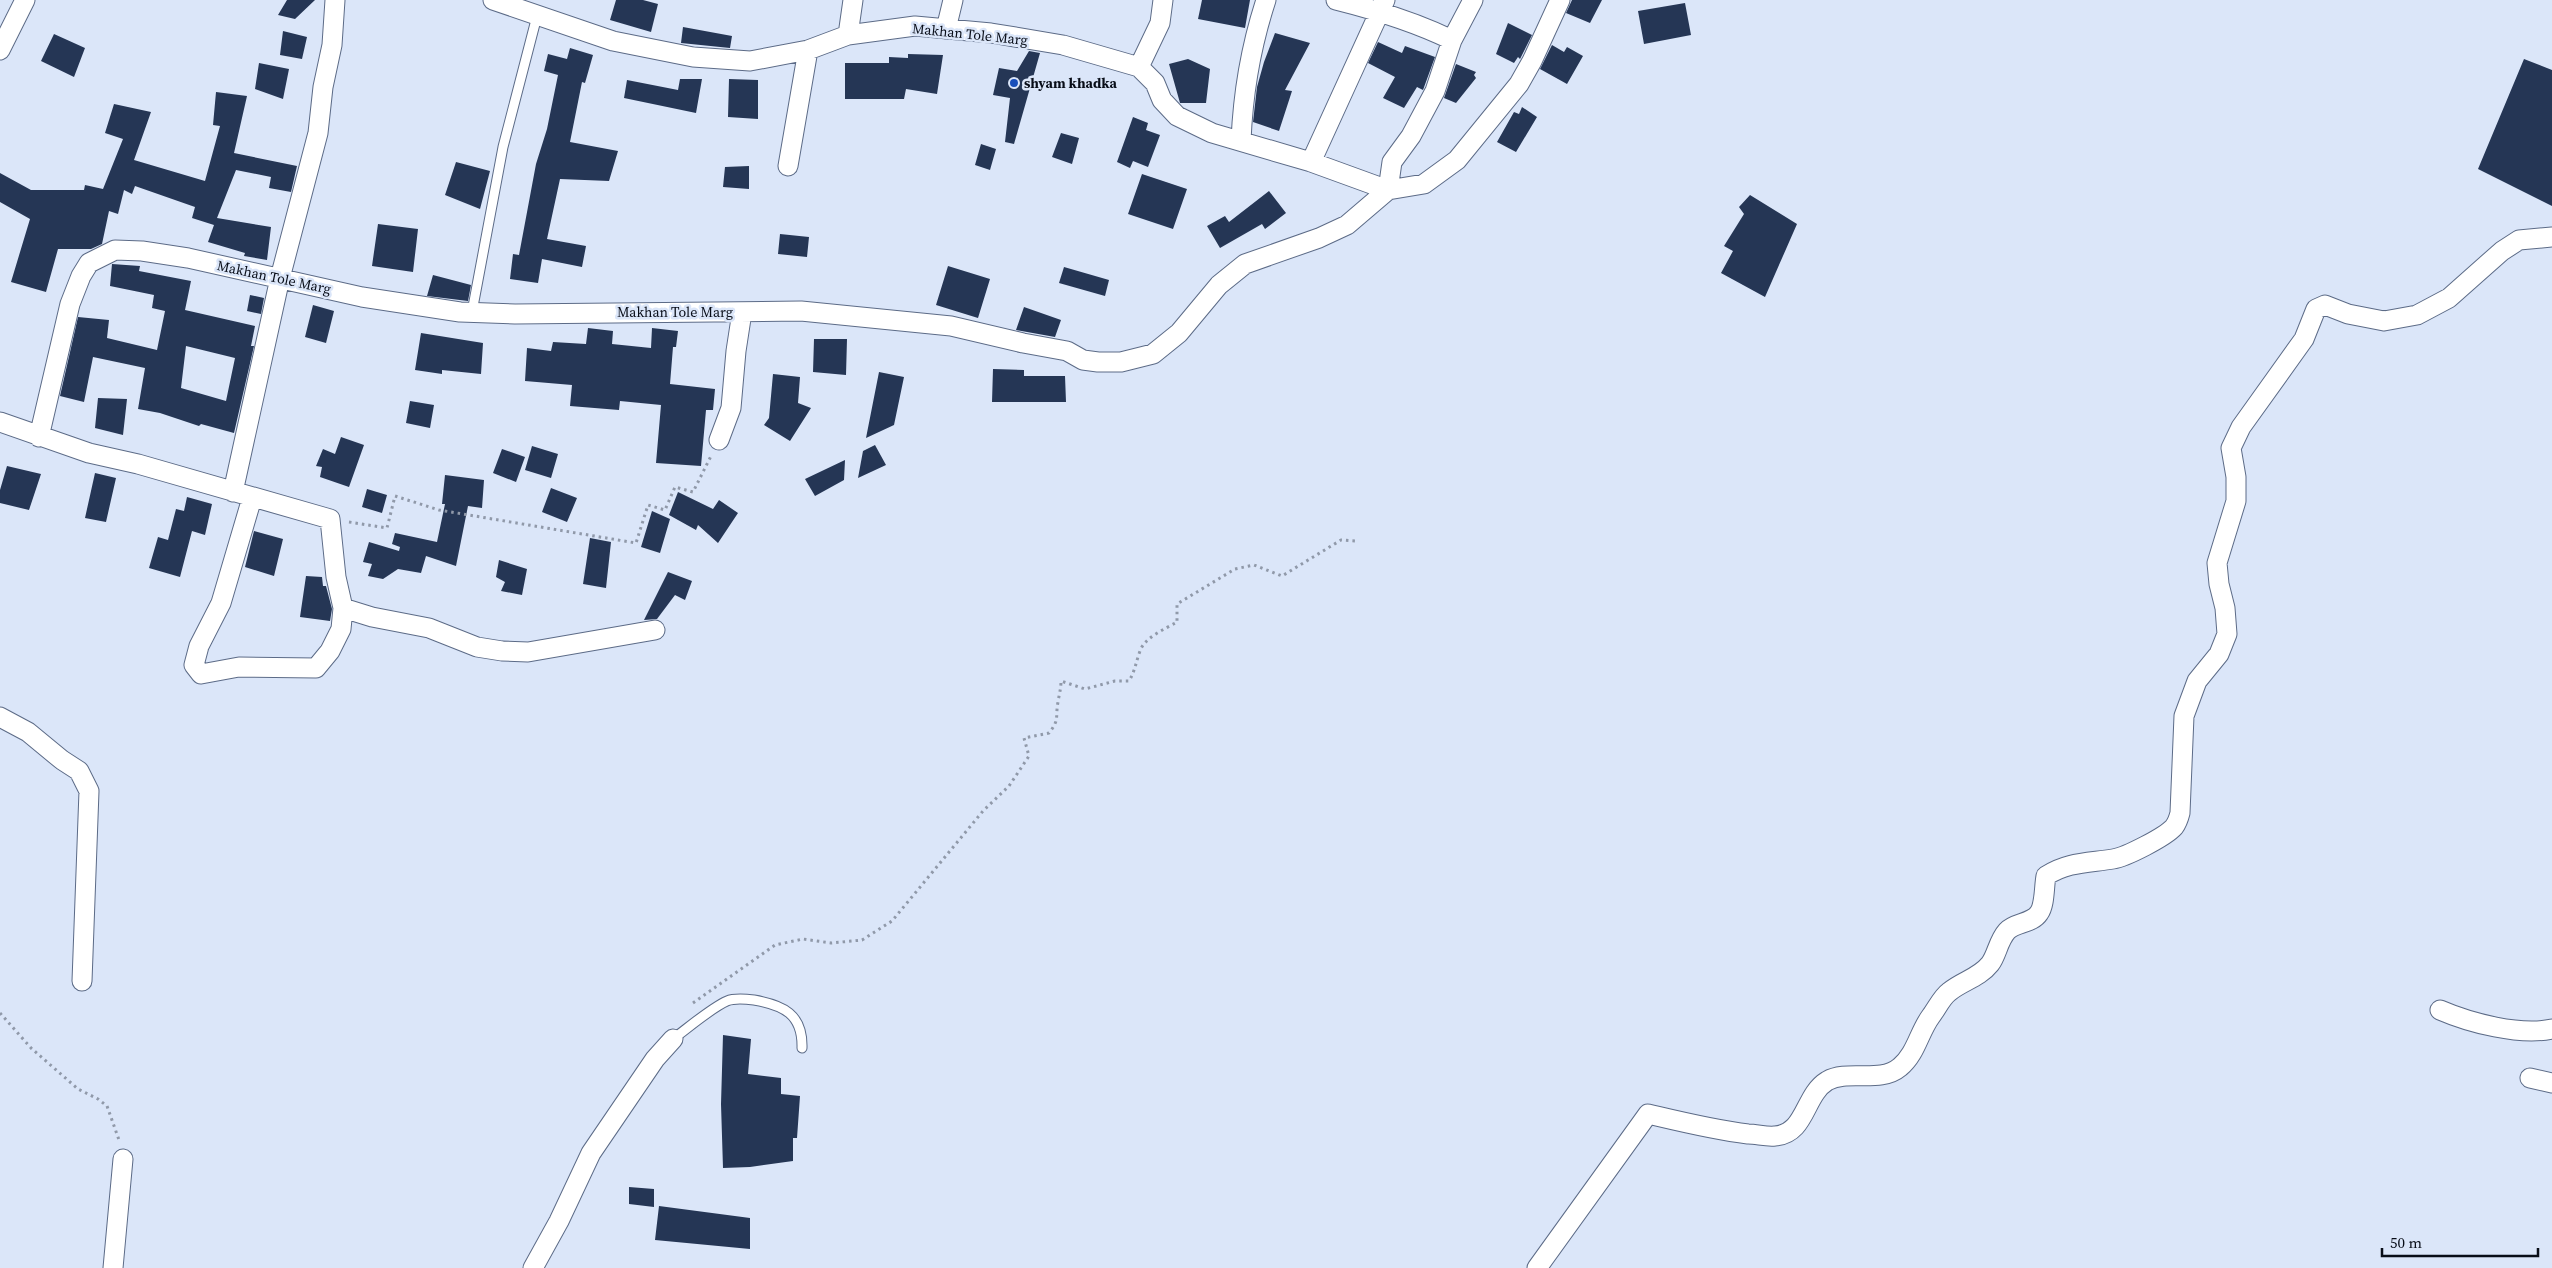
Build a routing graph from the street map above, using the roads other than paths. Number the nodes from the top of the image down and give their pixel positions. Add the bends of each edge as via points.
1 (25, 0) edge
2 (335, 0) edge
3 (493, 0) edge
4 (853, 0) edge
5 (953, 0) edge
6 (1163, 0) edge
7 (1266, 0) edge
8 (1336, 0) edge
9 (1473, 0) edge
10 (1560, 0) edge
11 (1382, 6) edge
12 (537, 16) junction
13 (946, 29) junction
14 (848, 35) junction
15 (1452, 40) junction
16 (0, 50) edge
17 (808, 50) junction
18 (1139, 67) junction
19 (1241, 141) junction
20 (1311, 162) junction
21 (788, 166) dead end
22 (1388, 190) junction
23 (2552, 237) edge
24 (280, 278) junction
25 (472, 312) junction
26 (742, 312) junction
27 (0, 422) edge
28 (39, 437) junction
29 (719, 440) road end
30 (233, 492) junction
31 (252, 498) junction
32 (342, 608) junction
33 (655, 630) dead end
34 (0, 717) edge
35 (82, 981) dead end
36 (2440, 1010) dead end
37 (2552, 1029) edge
38 (673, 1039) joint
39 (802, 1048) dead end
40 (2530, 1078) dead end
41 (2552, 1083) edge
42 (123, 1159) road end
43 (113, 1268) edge
44 (533, 1268) edge
45 (1537, 1268) edge

1 - 16 street
2 - 24 street via 332,45 318,133
3 - 12 street, Makhan Tole Marg
4 - 14 street
5 - 13 street
6 - 18 street via 1160,23
7 - 19 street via 1248,69
8 - 11 street via 1370,7
9 - 15 street
10 - 22 street, Makhan Tole Marg via 1519,84 1457,160 1424,184
11 - 15 street
11 - 20 street
12 - 17 street, Makhan Tole Marg via 613,41 693,57 750,61
12 - 25 lane via 503,147
13 - 14 street, Makhan Tole Marg via 915,26
13 - 18 street, Makhan Tole Marg via 1063,45
14 - 17 street, Makhan Tole Marg
15 - 22 street via 1435,91 1411,136 1392,162
17 - 21 street
18 - 19 street, Makhan Tole Marg via 1156,83 1162,100 1178,116 1212,133
19 - 20 street, Makhan Tole Marg
20 - 22 street, Makhan Tole Marg
22 - 26 street, Makhan Tole Marg via 1346,225 1245,264 1219,285 1179,333 1153,354 1121,362 1083,360 1067,351 951,326 810,312
23 - 45 street via 2519,240 2449,298 2417,315 2384,321 2348,314 2325,305 2316,309 2304,339 2241,427 2231,448 2236,501 2217,563 2227,634 2219,654 2197,680 2184,716 2180,813 2175,826 2114,859 2058,868 2046,876 2041,911 2034,919 2008,930 1990,964 1977,976 1949,992 1925,1024 1915,1048 1900,1068 1883,1075 1828,1081 1815,1092 1797,1126 1787,1132 1775,1136 1741,1133 1648,1114
24 - 25 street, Makhan Tole Marg via 408,305
24 - 28 street, Makhan Tole Marg via 142,251 115,250 89,263 70,304
24 - 30 street
25 - 26 street, Makhan Tole Marg
26 - 29 street via 731,408
27 - 28 street
28 - 30 street
30 - 31 street
31 - 32 street via 330,519
31 - 32 street via 220,603 199,646 194,665 201,674 239,667 316,668 330,651 341,629
32 - 33 street via 429,628 477,647 502,651 528,652
34 - 35 street via 28,732 79,771 89,791
36 - 37 street via 2463,1020 2512,1030
38 - 39 lane via 728,1001 746,999 773,1003 788,1010 798,1024
38 - 44 street via 650,1066 591,1153
40 - 41 street
42 - 43 street

